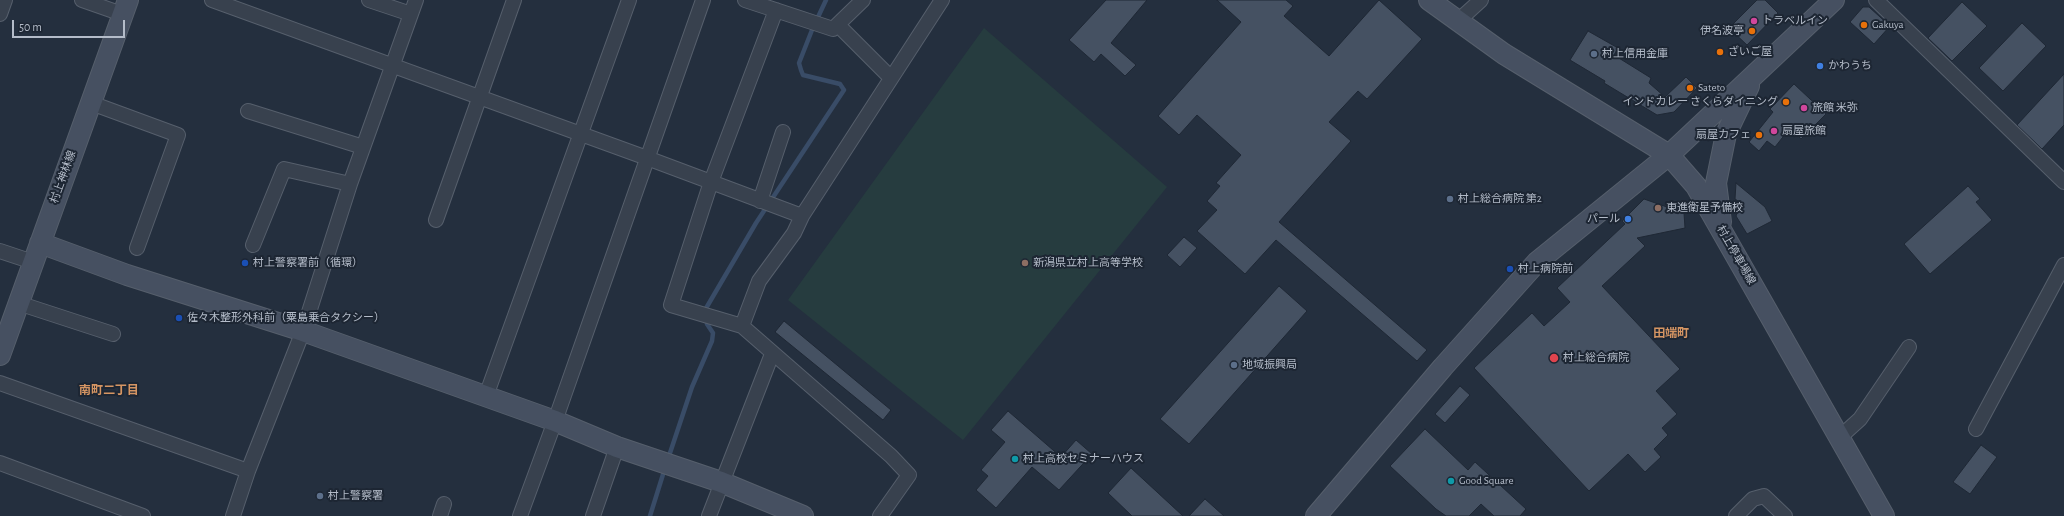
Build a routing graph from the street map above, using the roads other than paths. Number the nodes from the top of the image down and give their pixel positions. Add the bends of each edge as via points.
1 (5, 0) edge
2 (82, 0) edge
3 (212, 0) edge
4 (369, 0) edge
5 (416, 0) edge
6 (514, 0) edge
7 (629, 0) edge
8 (703, 0) edge
9 (745, 0) edge
10 (863, 0) edge
11 (942, 0) edge
12 (1429, 0) edge
13 (1481, 0) edge
14 (1834, 0) edge
15 (1876, 0) edge
16 (760, 2) edge
17 (125, 7) edge
18 (776, 10) junction
19 (0, 14) edge
20 (411, 14) junction
21 (1458, 21) junction
22 (838, 25) junction
23 (393, 65) junction
24 (1754, 75) junction
25 (891, 78) junction
26 (479, 97) junction
27 (91, 102) junction
28 (248, 111) dead end
29 (783, 132) dead end
30 (581, 134) junction
31 (363, 147) junction
32 (1669, 155) junction
33 (647, 158) junction
34 (711, 182) junction
35 (2064, 182) edge
36 (350, 184) junction
37 (760, 201) junction
38 (802, 216) junction
39 (436, 220) dead end
40 (1724, 234) junction
41 (40, 243) junction
42 (253, 245) dead end
43 (137, 248) dead end
44 (0, 250) edge
45 (33, 262) junction
46 (2064, 265) edge
47 (18, 303) junction
48 (742, 326) junction
49 (303, 330) junction
50 (113, 334) dead end
51 (1909, 347) dead end
52 (772, 354) junction
53 (0, 355) edge
54 (0, 383) edge
55 (486, 396) junction
56 (555, 422) junction
57 (1976, 429) dead end
58 (1840, 438) junction
59 (617, 447) junction
60 (0, 463) edge
61 (248, 471) junction
62 (721, 482) junction
63 (143, 516) edge
64 (233, 516) edge
65 (520, 516) edge
66 (593, 516) edge
67 (709, 516) edge
68 (803, 516) edge
69 (880, 516) edge
70 (1316, 516) edge
71 (1736, 516) edge
72 (1785, 516) edge
73 (1884, 516) edge

1 - 19 street
2 - 17 street
3 - 23 street
4 - 20 street
5 - 20 street
6 - 26 street
7 - 30 street
8 - 33 street
9 - 16 street
10 - 22 street
11 - 25 street
12 - 21 street, 村上停車場線
13 - 21 street
14 - 24 street
15 - 35 street
16 - 18 street
17 - 27 street, 村上神林線
18 - 22 street via 833,29
18 - 34 street
20 - 23 street
21 - 32 street, 村上停車場線 via 1504,54
22 - 25 street
23 - 26 street
23 - 31 street
24 - 32 street
24 - 40 street via 1726,134 1716,182
25 - 38 street
26 - 30 street
26 - 39 street
27 - 41 street, 村上神林線
27 - 43 street via 178,135
28 - 31 street
29 - 37 street
30 - 33 street
30 - 55 street
31 - 36 street
32 - 40 street, 村上停車場線 via 1696,186
32 - 70 street via 1537,262
33 - 34 street
33 - 56 street
34 - 37 street
34 - 48 street via 671,305
36 - 42 street via 284,169
36 - 49 street
37 - 38 street
38 - 48 street via 794,233 759,281
40 - 58 street, 村上停車場線
41 - 45 street, 村上神林線
41 - 49 street via 126,275
44 - 45 street
45 - 47 street, 村上神林線
46 - 57 street
47 - 50 street
47 - 53 street, 村上神林線
48 - 52 street
49 - 55 street
49 - 61 street
51 - 58 street via 1860,419
52 - 62 street
52 - 69 street via 909,475
54 - 61 street
55 - 56 street
56 - 59 street
56 - 65 street
58 - 73 street, 村上停車場線
59 - 62 street
59 - 66 street
60 - 63 street
61 - 64 street
62 - 67 street
62 - 68 street
71 - 72 street via 1753,499 1764,496

